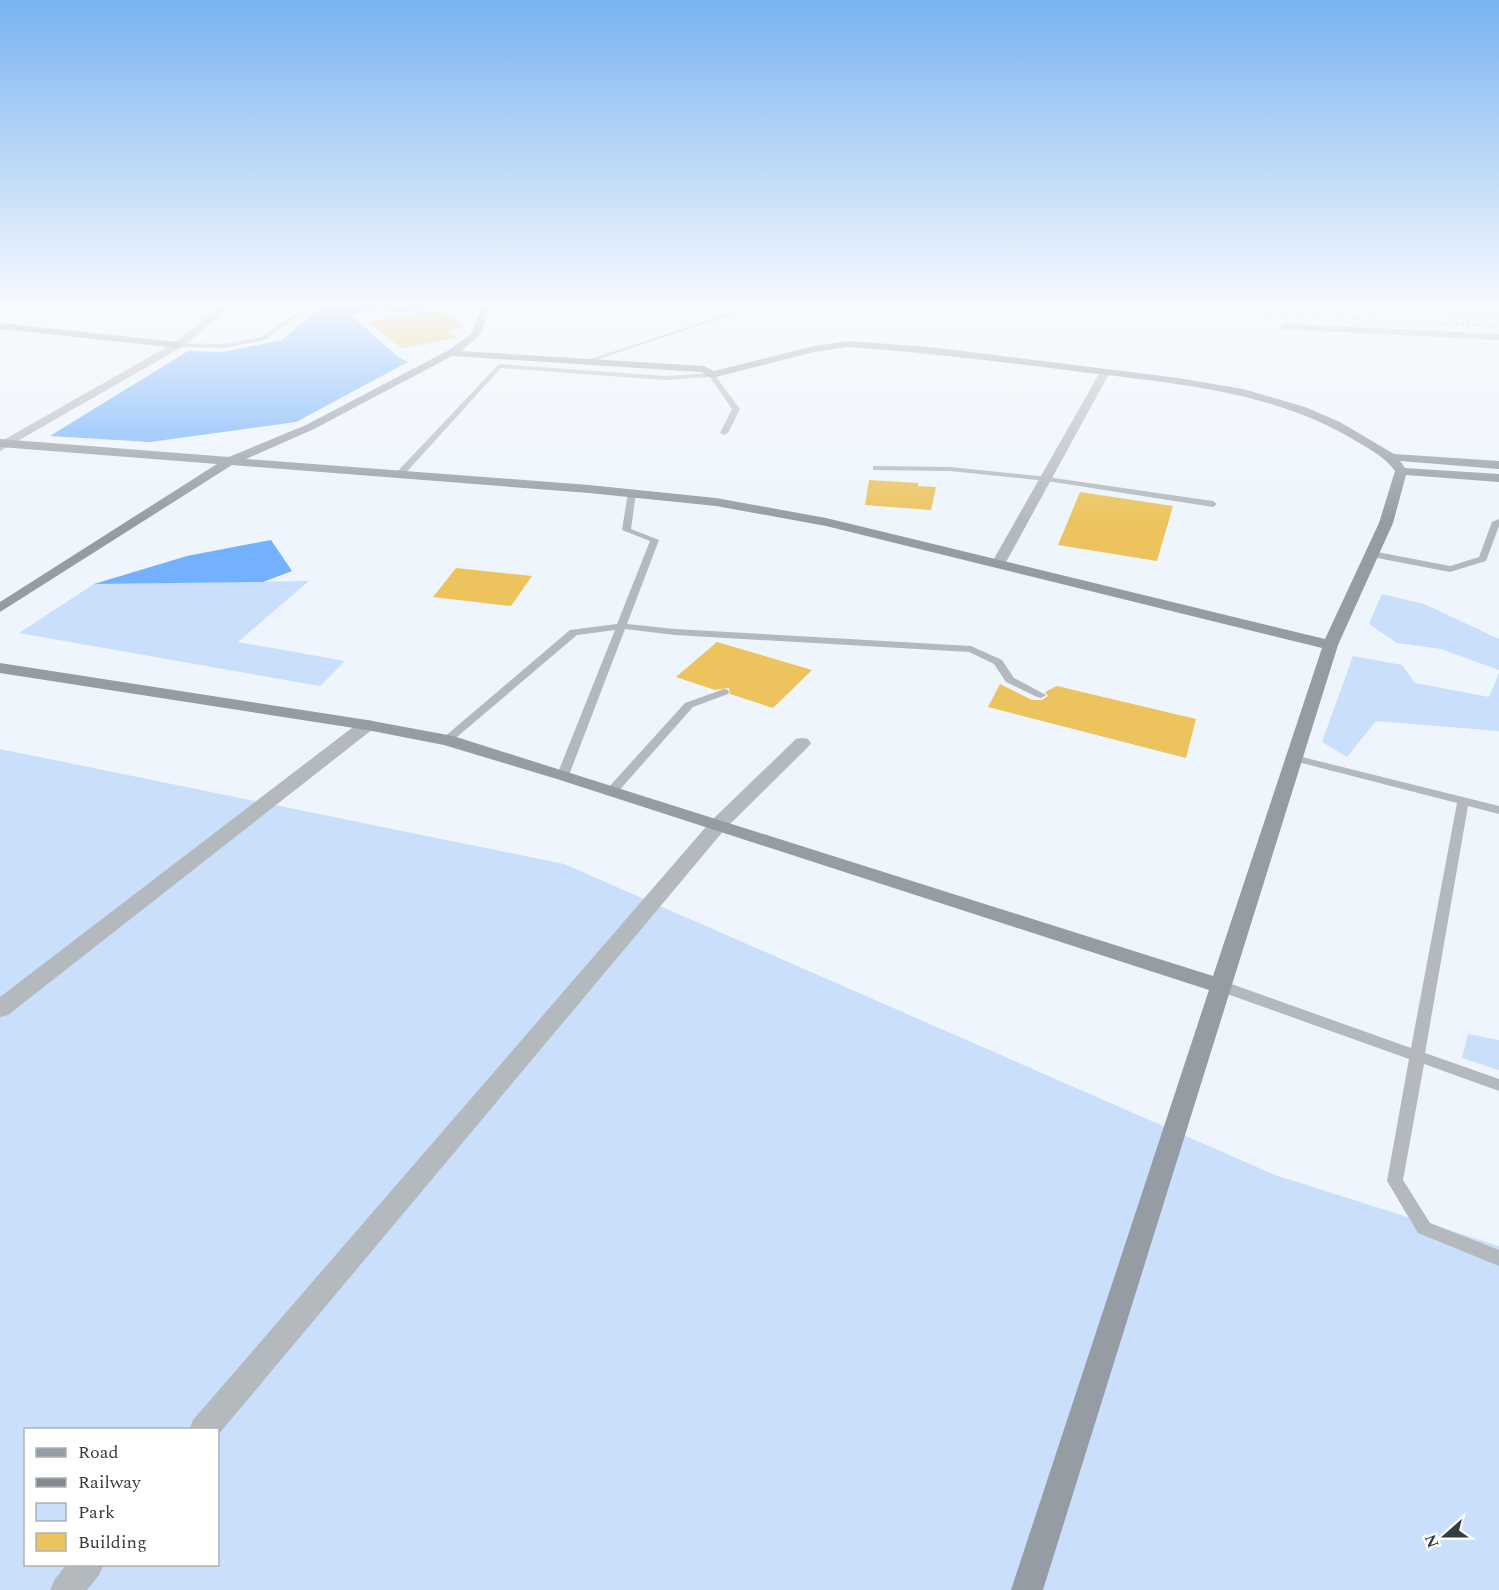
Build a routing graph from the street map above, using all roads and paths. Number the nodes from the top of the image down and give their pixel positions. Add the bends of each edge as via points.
1 (124, 375) edge
2 (406, 375) edge
3 (491, 375) edge
4 (626, 375) edge
5 (709, 375) edge
6 (712, 375) edge
7 (1103, 375) edge
8 (1127, 375) edge
9 (724, 433) dead end
10 (2, 444) edge
11 (228, 462) junction
12 (1396, 464) junction
13 (1499, 465) edge
14 (876, 468) dead end
15 (399, 475) junction
16 (1499, 478) edge
17 (1047, 479) junction
18 (632, 494) junction
19 (1213, 504) dead end
20 (1499, 522) edge
21 (1372, 554) junction
22 (998, 564) junction
23 (0, 608) edge
24 (622, 626) junction
25 (1330, 645) junction
26 (0, 668) edge
27 (724, 692) dead end
28 (1041, 695) dead end
29 (367, 725) junction
30 (447, 740) junction
31 (802, 743) dead end
32 (1294, 758) junction
33 (563, 775) junction
34 (612, 790) junction
35 (1463, 801) junction
36 (1499, 810) edge
37 (718, 825) junction
38 (1221, 986) junction
39 (0, 1009) edge
40 (1417, 1056) junction
41 (1499, 1085) edge
42 (1499, 1258) edge
43 (205, 1428) edge
44 (86, 1566) edge
45 (1036, 1587) edge
46 (66, 1590) edge

1 - 10 street
2 - 11 street via 310,427
3 - 15 lane
4 - 5 lane
6 - 9 lane via 736,409
7 - 17 street
8 - 12 street via 1243,392 1301,409 1336,424
10 - 11 street
11 - 15 street
11 - 23 street
12 - 13 street
12 - 16 street
12 - 21 street via 1386,523
14 - 17 lane via 950,469
15 - 18 street
17 - 19 lane
17 - 22 street
18 - 22 street via 717,502 826,522
18 - 24 lane via 626,530 655,540
20 - 21 lane via 1484,559 1450,569
21 - 25 street
22 - 25 street
24 - 28 lane via 675,633 971,649 998,662 1010,680
24 - 30 lane via 574,632
24 - 33 lane
25 - 32 street
26 - 29 street
27 - 34 lane via 688,705
29 - 30 street
29 - 39 street
30 - 33 street
31 - 37 street
32 - 35 lane
32 - 38 street
33 - 34 street
34 - 37 street
35 - 36 lane
35 - 40 lane
37 - 38 street
37 - 43 street
38 - 40 lane
38 - 45 street
40 - 41 lane
40 - 42 lane via 1395,1180 1424,1228
44 - 46 street

